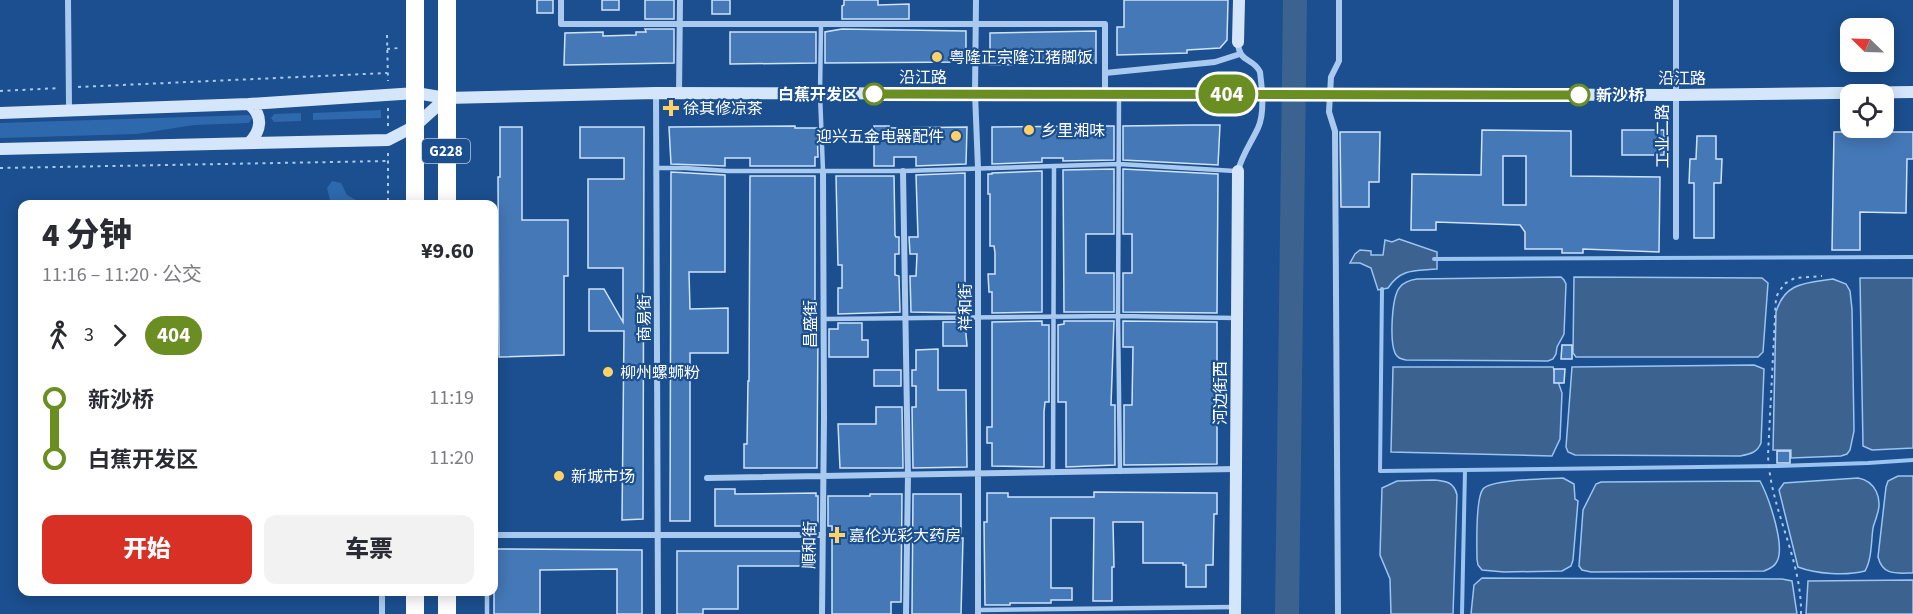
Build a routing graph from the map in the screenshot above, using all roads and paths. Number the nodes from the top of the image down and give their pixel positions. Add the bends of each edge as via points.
1 (68, 0) edge
2 (415, 0) edge
3 (447, 0) edge
4 (561, 0) edge
5 (680, 0) edge
6 (976, 0) edge
7 (1239, 0) edge
8 (1339, 0) edge
9 (1676, 0) edge
10 (680, 24) junction
11 (821, 24) junction
12 (975, 24) junction
13 (387, 35) dead end
14 (1239, 48) junction
15 (387, 73) junction
16 (1105, 73) junction
17 (0, 91) edge
18 (1913, 92) edge
19 (416, 93) junction
20 (656, 93) junction
21 (975, 93) junction
22 (679, 94) junction
23 (820, 94) junction
24 (388, 95) junction
25 (1105, 95) junction
26 (1119, 95) junction
27 (1676, 95) junction
28 (446, 98) junction
29 (69, 104) dead end
30 (249, 105) junction
31 (0, 113) edge
32 (415, 126) junction
33 (388, 140) junction
34 (249, 143) junction
35 (0, 149) edge
36 (388, 161) junction
37 (1119, 164) junction
38 (1054, 166) junction
39 (0, 168) edge
40 (657, 168) junction
41 (978, 168) junction
42 (823, 171) junction
43 (903, 171) junction
44 (1238, 171) junction
45 (388, 200) edge
46 (415, 200) edge
47 (447, 200) edge
48 (1676, 237) dead end
49 (1822, 276) dead end
50 (1118, 316) junction
51 (905, 317) junction
52 (1054, 317) junction
53 (978, 318) junction
54 (1237, 318) junction
55 (824, 319) junction
56 (1236, 469) junction
57 (1120, 472) junction
58 (1053, 473) junction
59 (978, 474) junction
60 (908, 475) junction
61 (823, 476) junction
62 (707, 478) dead end
63 (498, 535) edge
64 (823, 535) junction
65 (658, 536) junction
66 (382, 596) edge
67 (416, 596) edge
68 (447, 596) edge
69 (487, 596) edge
70 (1235, 610) edge
71 (978, 612) edge
72 (382, 614) edge
73 (416, 614) edge
74 (447, 614) edge
75 (487, 614) edge
76 (658, 614) edge
77 (822, 614) edge
78 (906, 614) edge
79 (1338, 614) edge
80 (1802, 614) edge

1 - 29 street
2 - 19 highway, G228
3 - 28 highway, G228
4 - 10 street via 561,24
5 - 10 street
6 - 12 street, 祥和街
7 - 14 street
8 - 79 street via 1339,61 1331,77 1329,112 1335,131
9 - 27 street, 工业二路
10 - 11 street
10 - 22 street
11 - 12 street
11 - 23 lane
12 - 16 street via 1106,24
12 - 21 street, 祥和街
13 - 15 path
14 - 16 street via 1215,62
14 - 44 street via 1243,58 1260,72 1261,116
15 - 17 path
15 - 24 path
16 - 25 street
18 - 27 street, 沿江路
19 - 24 street, 沿江路
19 - 28 street, 沿江路
19 - 32 highway, G228
20 - 22 street, 沿江路
20 - 28 street, 沿江路
20 - 40 street, 商易街
21 - 23 street, 沿江路
21 - 25 street, 沿江路
21 - 41 street, 祥和街
22 - 23 street, 沿江路
23 - 42 lane
24 - 30 street, 沿江路
24 - 33 path
25 - 26 street, 沿江路
26 - 27 street, 沿江路, bridge
26 - 37 lane
27 - 48 street, 工业二路
28 - 32 street
28 - 47 highway, G228
30 - 31 street, 沿江路
30 - 34 street via 257,112 260,124
32 - 33 street
32 - 46 highway, G228
33 - 34 street
33 - 36 path
34 - 35 street
36 - 39 path
36 - 45 path
37 - 38 lane
37 - 44 lane
37 - 50 lane
38 - 41 lane
38 - 52 lane
40 - 42 lane
40 - 65 street, 商易街
41 - 43 lane
41 - 53 street, 祥和街
42 - 43 lane
42 - 55 street, 昌盛街
43 - 51 street
44 - 54 street, 河边街西
49 - 80 path via 1795,278 1784,284 1776,297 1769,477 1798,580
50 - 52 lane
50 - 54 lane
50 - 57 lane
51 - 53 lane
51 - 55 lane
51 - 60 street
52 - 53 lane
52 - 58 lane
53 - 59 street, 祥和街
54 - 56 street, 河边街西
55 - 61 street, 昌盛街
56 - 57 street
56 - 70 street, 河边街西
57 - 58 street
58 - 59 street
59 - 60 street
59 - 71 street, 祥和街
60 - 61 street
60 - 78 street
61 - 62 street
61 - 64 street, 順和街
63 - 65 street
64 - 65 street
64 - 77 street, 順和街
65 - 76 street, 商易街
66 - 72 street
67 - 73 highway
68 - 74 highway
69 - 75 lane
70 - 71 lane

